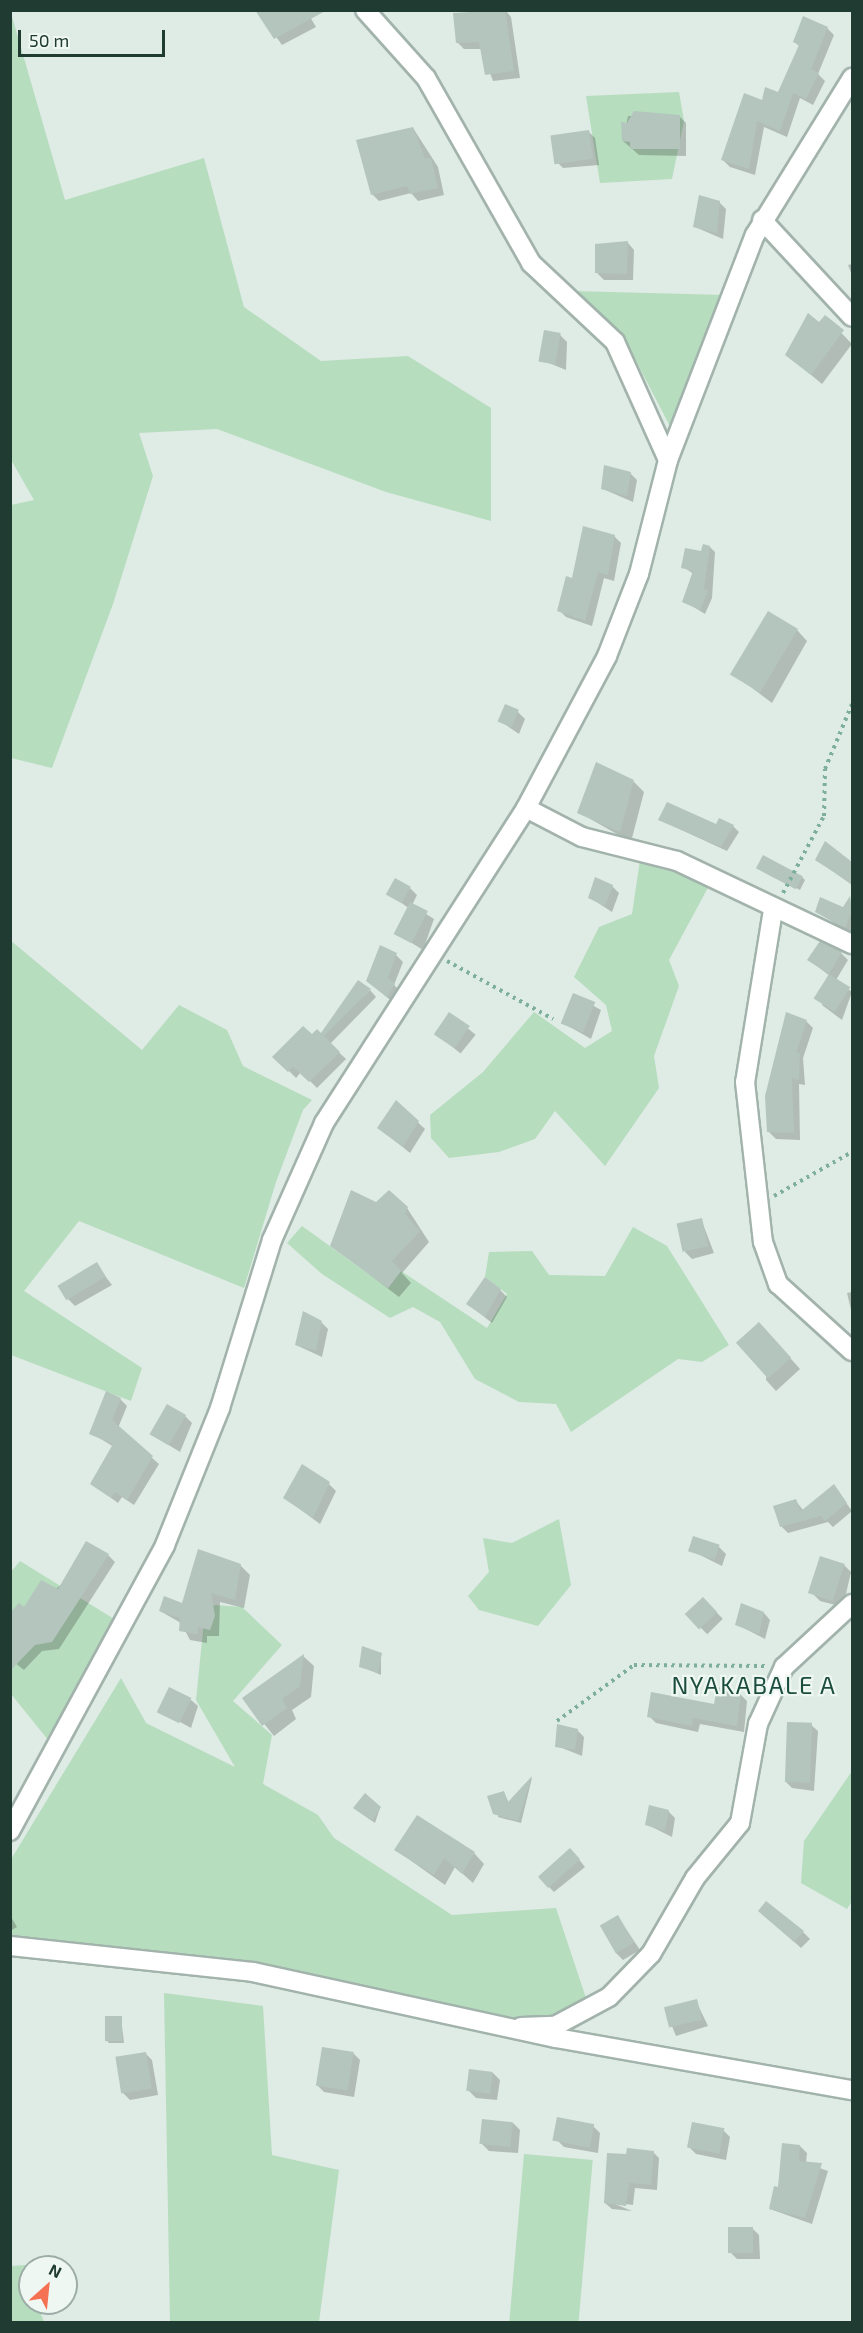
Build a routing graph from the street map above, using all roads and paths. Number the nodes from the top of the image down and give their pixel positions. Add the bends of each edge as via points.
1 (365, 10) edge
2 (852, 78) edge
3 (762, 220) junction
4 (852, 317) edge
5 (668, 460) junction
6 (852, 704) edge
7 (526, 808) junction
8 (773, 910) junction
9 (852, 944) edge
10 (433, 954) junction
11 (553, 1019) dead end
12 (852, 1152) edge
13 (757, 1202) junction
14 (852, 1351) edge
15 (852, 1604) edge
16 (784, 1667) junction
17 (557, 1722) dead end
18 (10, 1831) edge
19 (10, 1946) edge
20 (506, 2027) junction
21 (852, 2090) edge

1 - 5 street via 426,78 531,263 615,342
2 - 3 street
3 - 4 street
3 - 5 street
5 - 7 street via 639,574 607,656
6 - 8 path via 828,757 827,804 820,827
7 - 8 street via 582,837 677,861
7 - 10 street
8 - 9 street
8 - 13 street via 745,1082
10 - 11 path
10 - 18 street via 324,1122 272,1240 220,1408 165,1545
12 - 13 path via 785,1193
13 - 14 street via 769,1267 778,1284
15 - 16 street
16 - 17 path via 634,1665
16 - 20 street via 758,1724 740,1823 695,1878 651,1954 609,1997 555,2026
19 - 20 street via 253,1972
20 - 21 street

